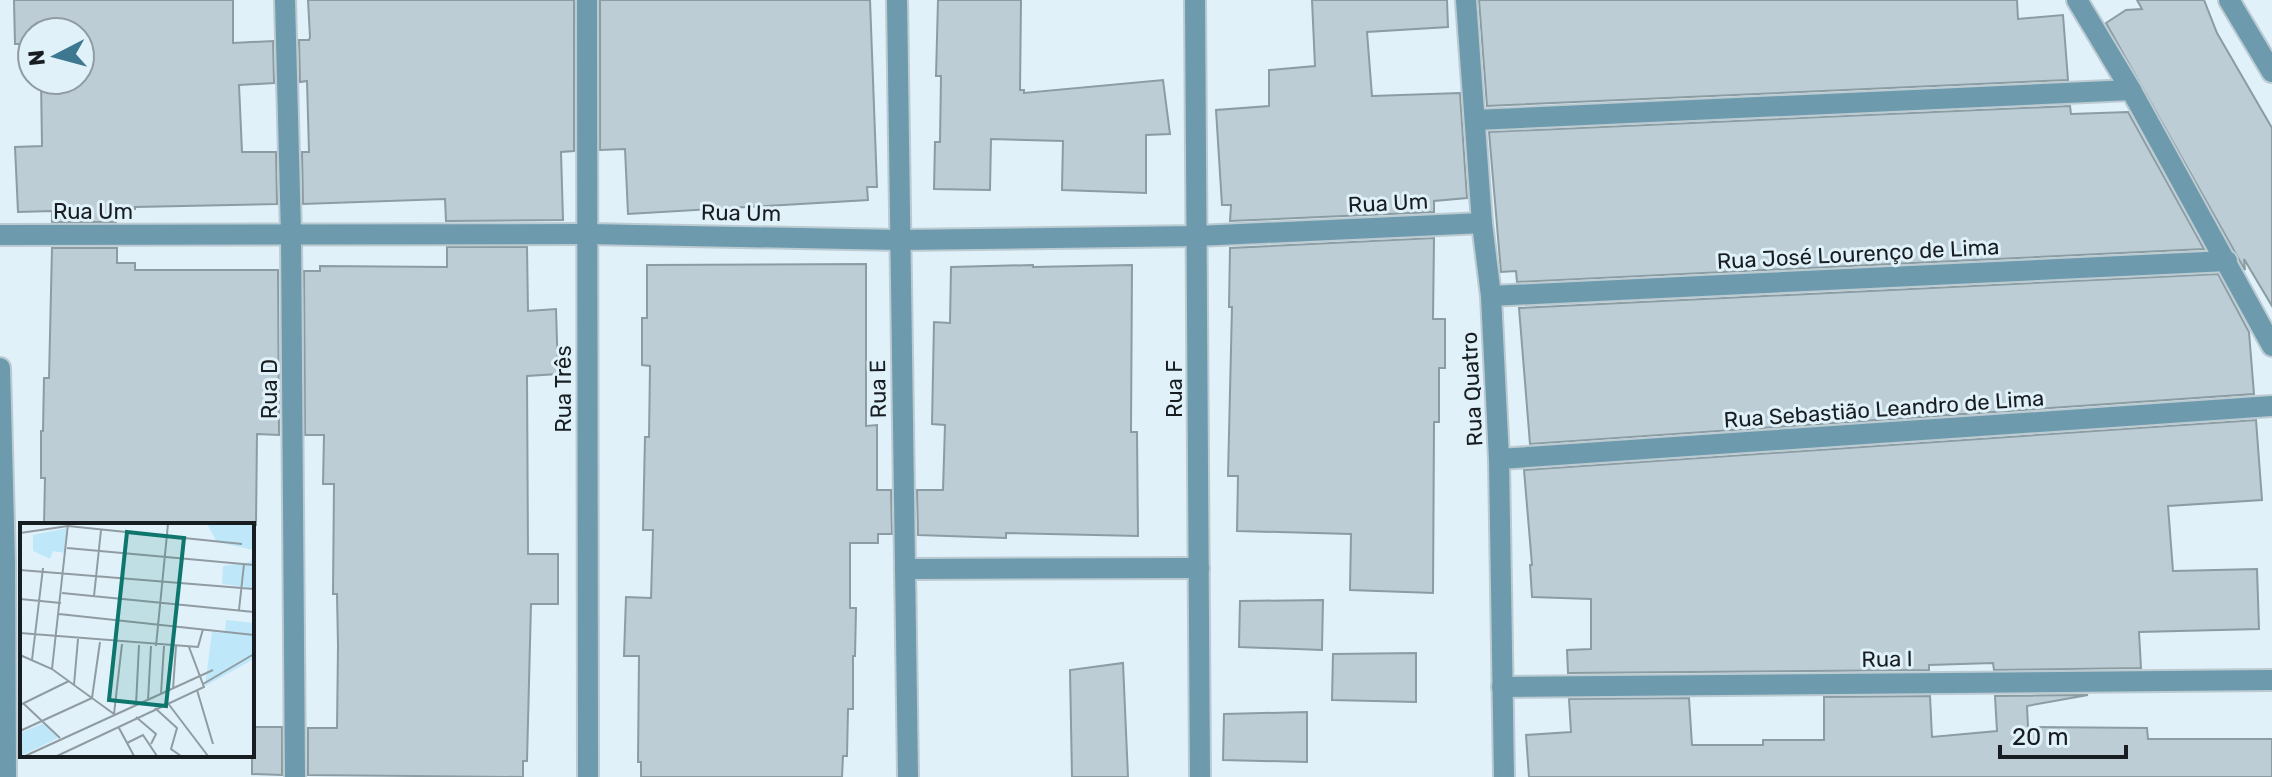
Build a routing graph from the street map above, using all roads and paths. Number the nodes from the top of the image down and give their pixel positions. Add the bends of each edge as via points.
1 (285, 0) edge
2 (587, 0) edge
3 (897, 0) edge
4 (1195, 0) edge
5 (1466, 0) edge
6 (2077, 0) edge
7 (2229, 0) edge
8 (2272, 72) edge
9 (2131, 90) junction
10 (1475, 120) junction
11 (1482, 223) junction
12 (291, 234) junction
13 (587, 234) junction
14 (0, 235) edge
15 (1197, 236) junction
16 (899, 240) junction
17 (2227, 261) junction
18 (1491, 296) junction
19 (2272, 346) edge
20 (0, 368) edge
21 (2272, 406) edge
22 (1499, 459) junction
23 (2, 565) edge
24 (1199, 568) junction
25 (905, 569) junction
26 (2272, 680) edge
27 (1502, 687) junction
28 (6, 777) edge
29 (295, 777) edge
30 (588, 777) edge
31 (908, 777) edge
32 (1200, 777) edge
33 (1504, 777) edge

1 - 12 street, Rua D
2 - 13 street, Rua Três
3 - 16 street, Rua E
4 - 15 street, Rua F
5 - 10 street, Rua Quatro
6 - 9 street
7 - 8 street
9 - 10 street
9 - 17 street
10 - 11 street, Rua Quatro
11 - 15 street, Rua Um
11 - 18 street, Rua Quatro
12 - 13 street, Rua Um
12 - 14 street, Rua Um
12 - 29 street, Rua D
13 - 16 street, Rua Um
13 - 30 street, Rua Três
15 - 16 street, Rua Um
15 - 24 street, Rua F
16 - 25 street, Rua E
17 - 18 street, Rua José Lourenço de Lima
17 - 19 street
18 - 22 street, Rua Quatro
20 - 23 street
21 - 22 street, Rua Sebastião Leandro de Lima
22 - 27 street, Rua Quatro
23 - 28 street
24 - 25 street
24 - 32 street, Rua F
25 - 31 street, Rua E
26 - 27 street, Rua I
27 - 33 street, Rua Quatro

